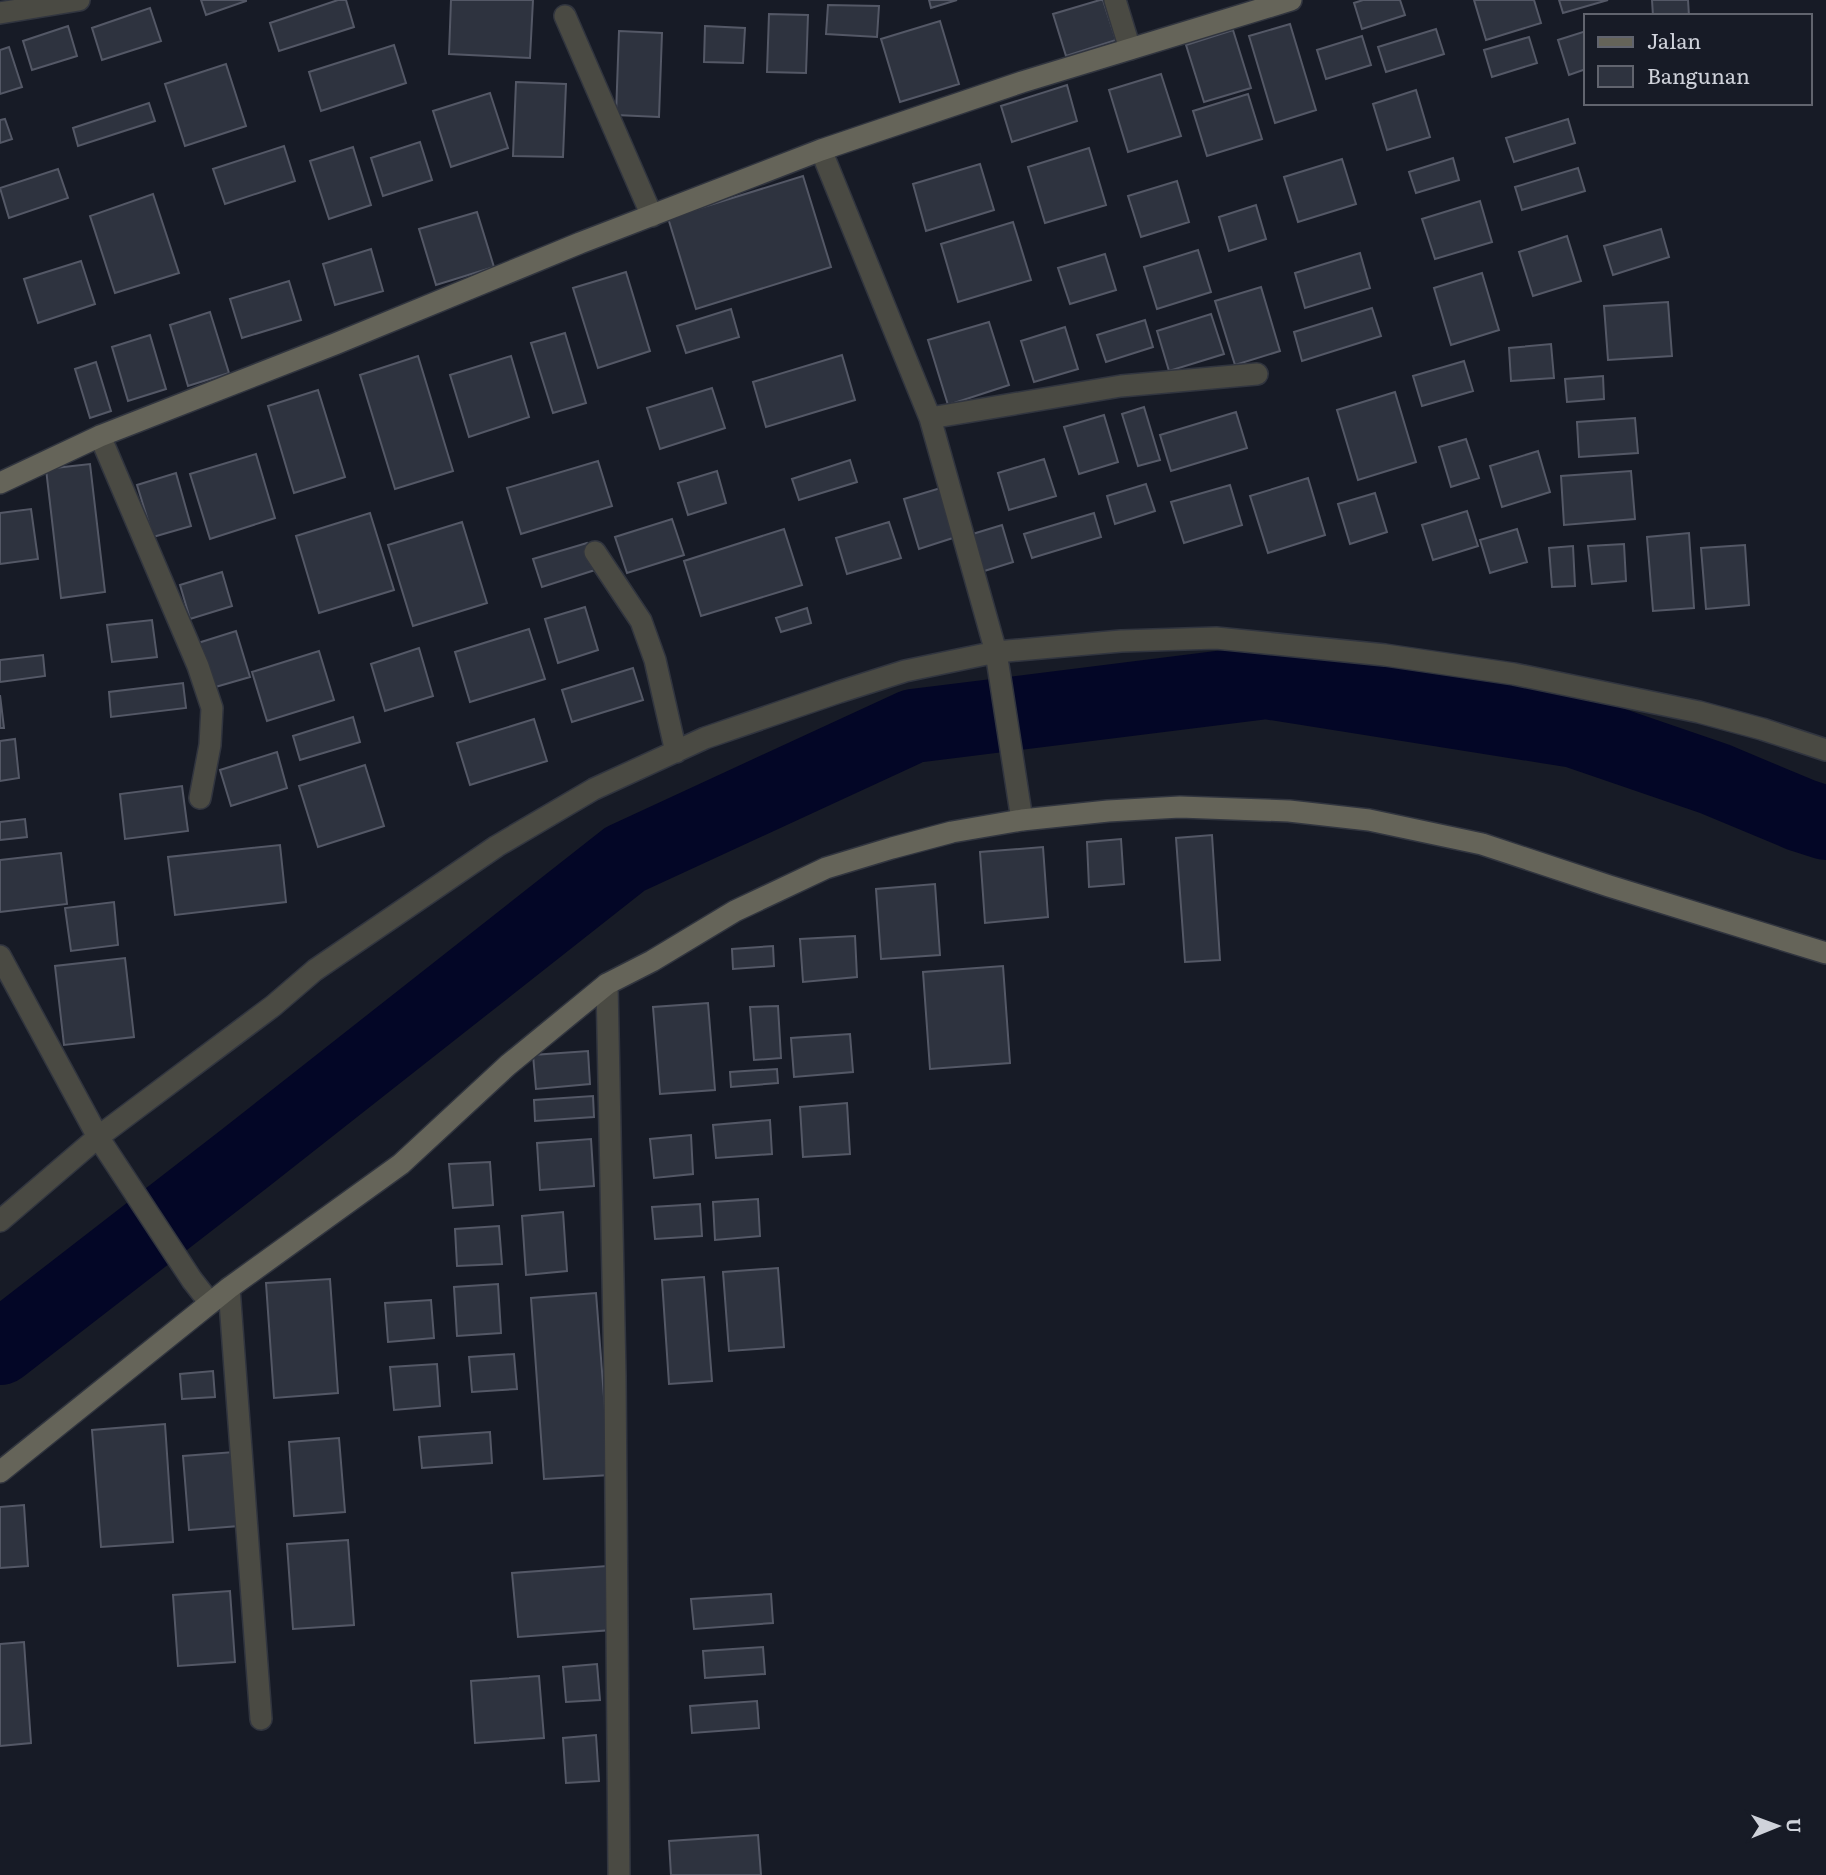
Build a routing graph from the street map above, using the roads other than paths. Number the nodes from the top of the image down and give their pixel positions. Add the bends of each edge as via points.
1 (79, 0) edge
2 (1115, 0) edge
3 (1291, 0) edge
4 (0, 13) edge
5 (565, 16) dead end
6 (1130, 49) junction
7 (821, 150) junction
8 (652, 216) junction
9 (1257, 374) dead end
10 (930, 418) junction
11 (100, 436) junction
12 (0, 484) edge
13 (595, 552) dead end
14 (996, 652) junction
15 (1826, 750) edge
16 (676, 751) junction
17 (200, 797) dead end
18 (1022, 820) junction
19 (1826, 953) edge
20 (0, 956) edge
21 (607, 984) junction
22 (98, 1137) junction
23 (0, 1221) edge
24 (229, 1288) junction
25 (210, 1303) junction
26 (0, 1472) edge
27 (261, 1719) dead end
28 (619, 1875) edge

1 - 4 street
2 - 6 street
3 - 6 street
5 - 8 street
6 - 7 street
7 - 8 street
7 - 10 street
8 - 11 street
9 - 10 street via 1121,386
10 - 14 street
11 - 12 street
11 - 17 street via 212,708
13 - 16 street via 641,621
14 - 15 street via 1216,638 1385,655 1514,674 1699,712
14 - 16 street via 892,676
14 - 18 street
16 - 22 street via 594,789 497,846 315,970
18 - 19 street via 1180,807 1369,820 1482,844
18 - 21 street via 952,832 826,868 735,911
20 - 22 street
21 - 24 street via 508,1065 401,1164
21 - 28 street
22 - 23 street
22 - 25 street
24 - 25 street
24 - 27 street
25 - 26 street

